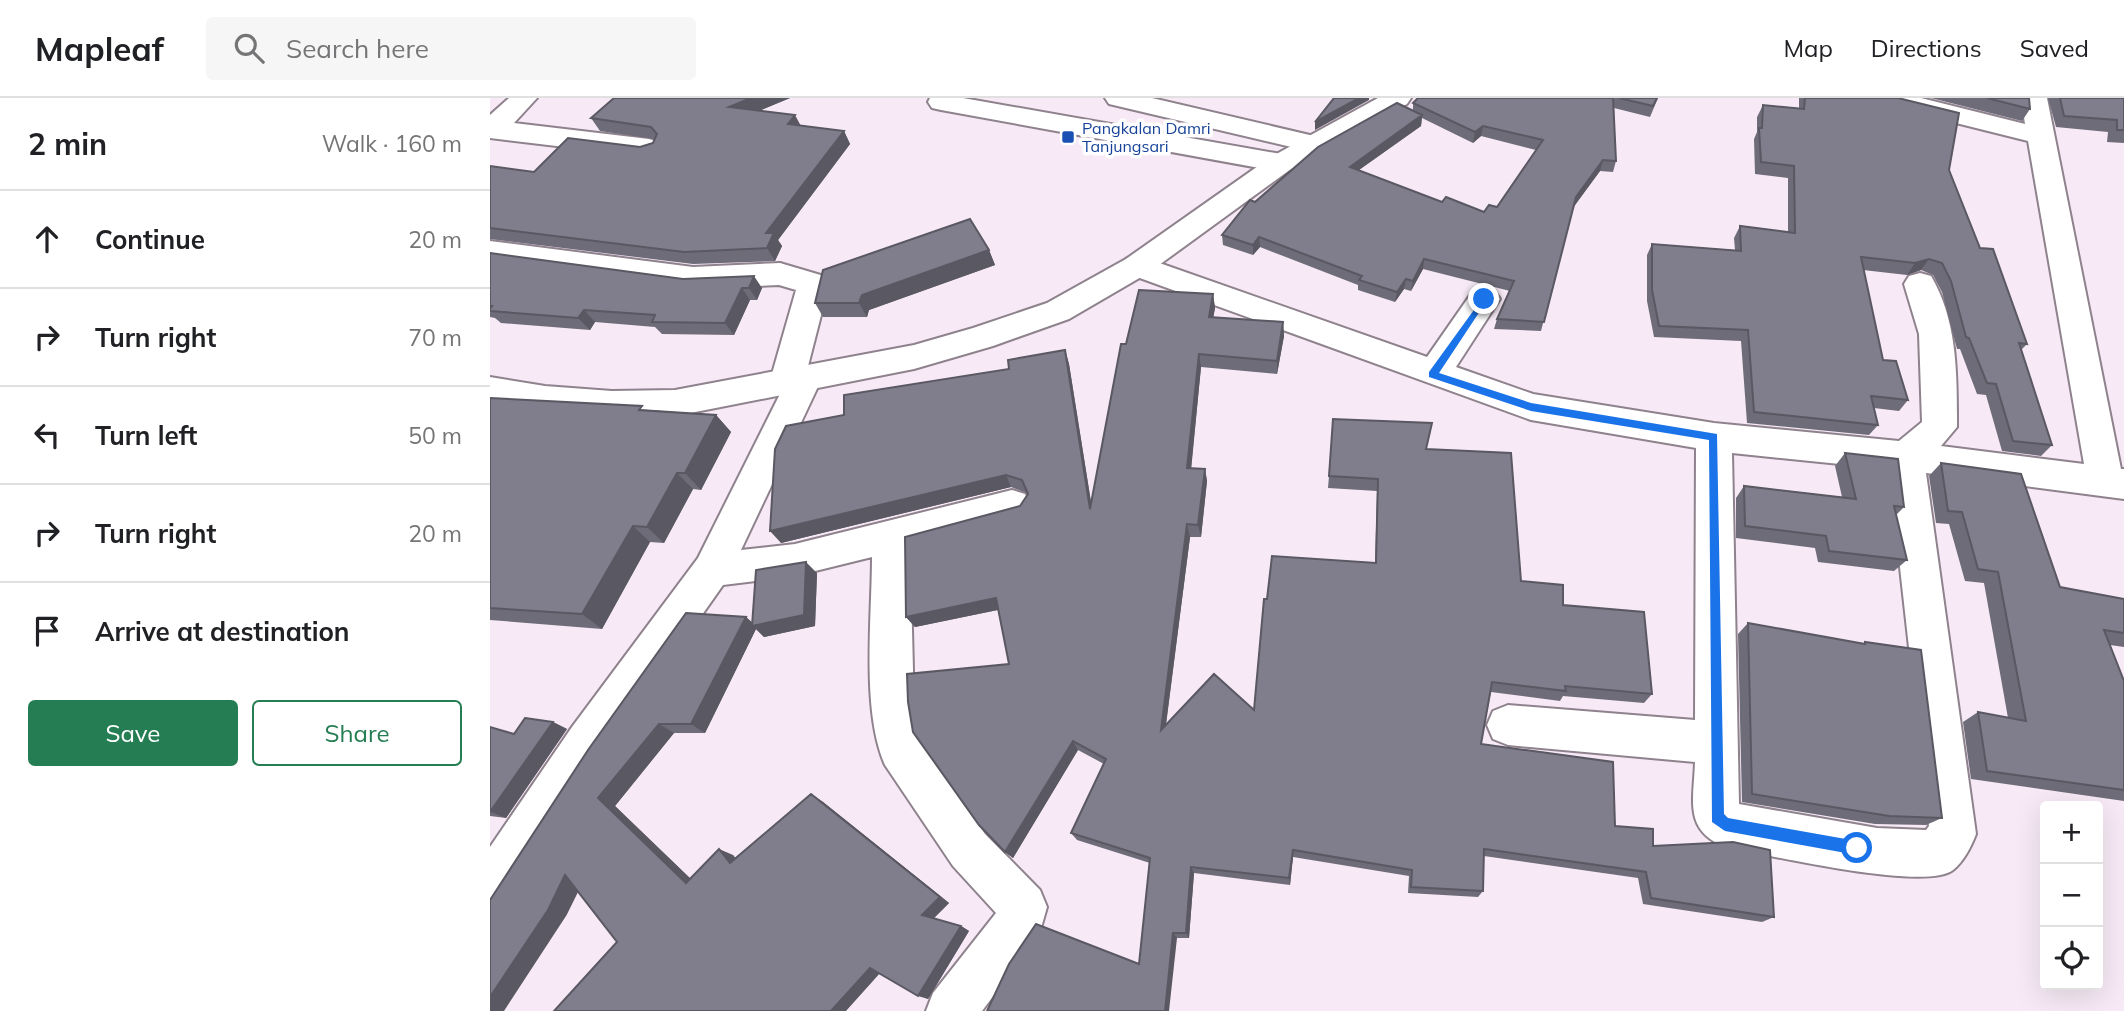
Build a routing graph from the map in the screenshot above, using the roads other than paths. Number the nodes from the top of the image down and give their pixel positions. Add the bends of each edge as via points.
1 (524, 98) edge
2 (1118, 98) edge
3 (1398, 98) edge
4 (2034, 98) edge
5 (1900, 101) edge
6 (941, 102) dead end
7 (491, 129) edge
8 (2041, 136) junction
9 (1317, 145) junction
10 (649, 148) edge
11 (1281, 163) junction
12 (490, 251) edge
13 (1137, 267) junction
14 (1920, 284) dead end
15 (1484, 299) dead end
16 (1433, 374) junction
17 (796, 380) junction
18 (490, 390) edge
19 (1714, 437) junction
20 (1906, 456) junction
21 (2114, 483) edge
22 (1012, 505) edge
23 (891, 536) junction
24 (712, 570) junction
25 (1508, 725) dead end
26 (1716, 743) junction
27 (490, 888) edge
28 (951, 1011) edge

1 - 7 main road
2 - 9 main road
3 - 9 main road
4 - 8 main road
5 - 8 main road
6 - 11 main road
7 - 10 main road
8 - 21 main road
9 - 11 main road
11 - 13 main road
12 - 17 main road via 682,277 793,276 813,284
13 - 16 main road
13 - 17 main road via 1058,311 981,338 914,357
14 - 20 main road via 1930,309 1940,391 1939,427
15 - 16 main road
16 - 19 main road via 1531,407
17 - 18 main road via 674,403 612,404
17 - 24 main road
19 - 20 main road
19 - 26 main road
20 - 21 main road
20 - 26 main road via 1953,834 1936,854 1878,851 1725,824 1716,811
22 - 23 main road
23 - 24 main road via 794,560
23 - 28 main road via 893,712 900,750 969,850 1023,907 1022,918
24 - 27 main road via 587,742
25 - 26 main road

